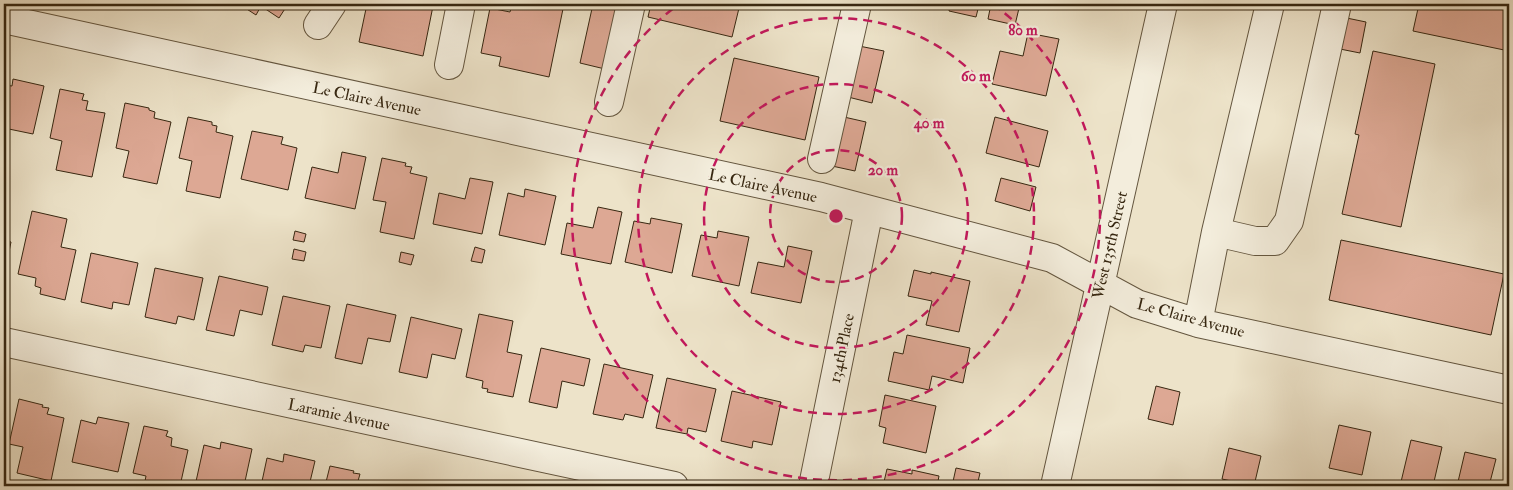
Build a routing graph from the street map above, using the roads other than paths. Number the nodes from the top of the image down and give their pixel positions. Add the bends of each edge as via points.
1 (461, 4) edge
2 (630, 4) edge
3 (857, 4) edge
4 (1163, 4) edge
5 (1270, 4) edge
6 (1336, 4) edge
7 (4, 19) edge
8 (449, 65) dead end
9 (609, 102) dead end
10 (822, 160) dead end
11 (870, 210) junction
12 (1216, 232) junction
13 (1100, 285) junction
14 (1198, 323) junction
15 (4, 342) edge
16 (1509, 390) edge
17 (674, 486) edge
18 (813, 486) edge
19 (1055, 486) edge

1 - 8 street
2 - 9 street
3 - 10 street
4 - 13 street, West 135th Street
5 - 12 street
6 - 12 street via 1289,221 1275,241 1255,241
7 - 11 street, Le Claire Avenue
11 - 13 street, Le Claire Avenue via 1052,258
11 - 18 street, 134th Place
12 - 14 street
13 - 14 street, Le Claire Avenue via 1137,304
13 - 19 street, West 135th Street
14 - 16 street, Le Claire Avenue
15 - 17 street, Laramie Avenue

